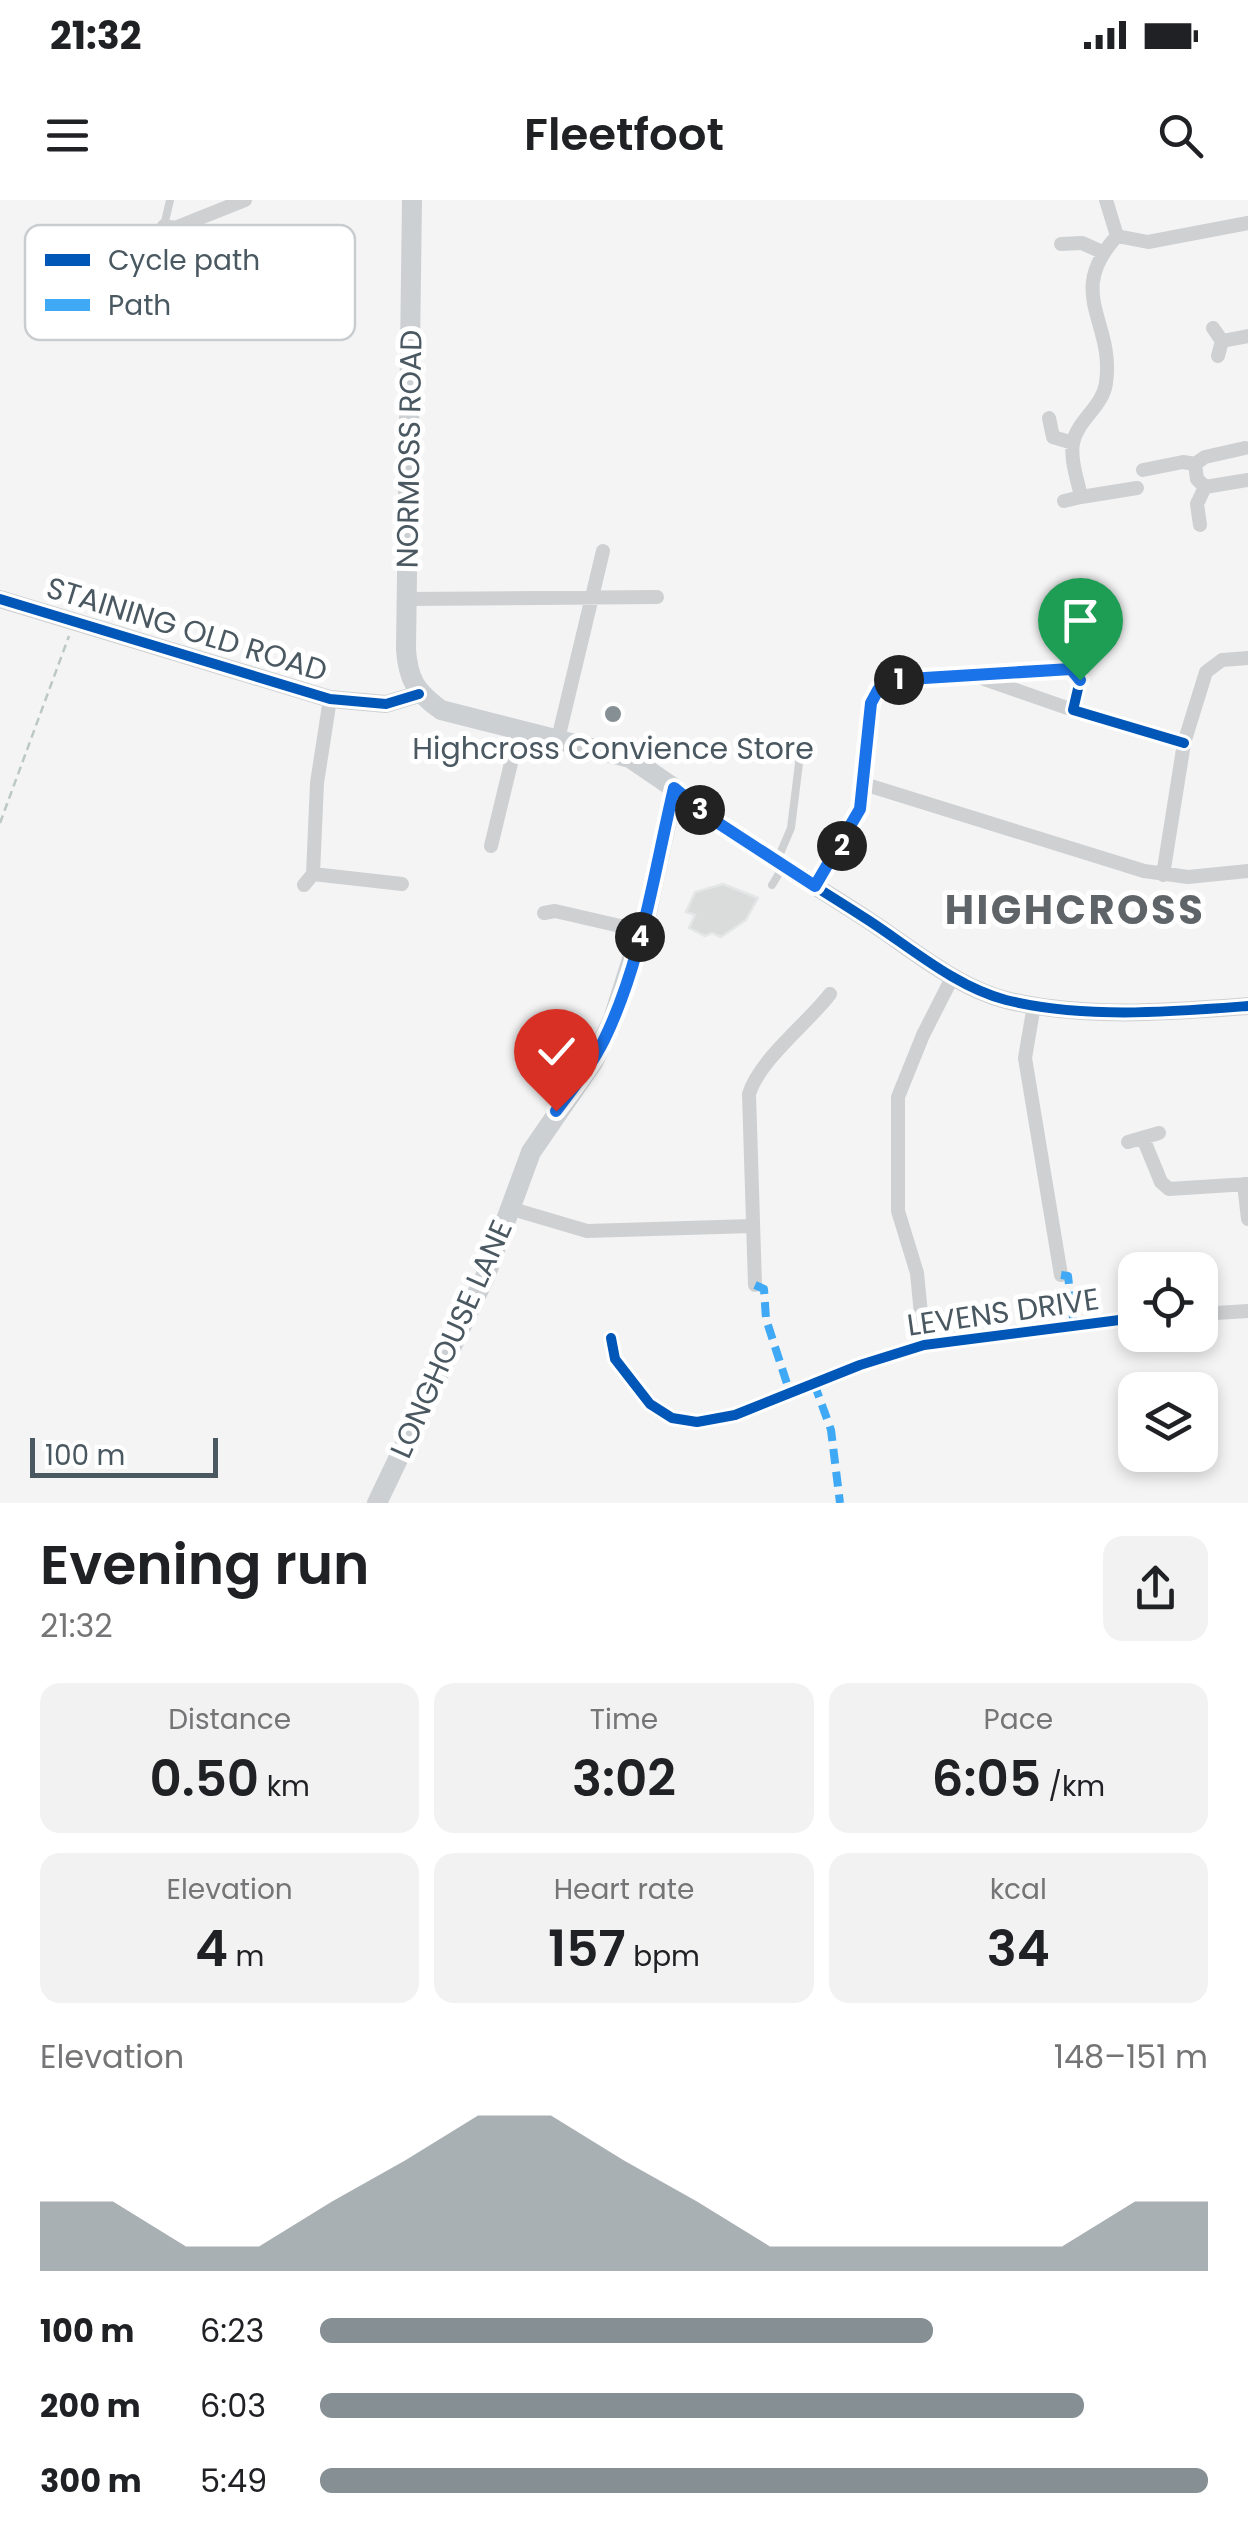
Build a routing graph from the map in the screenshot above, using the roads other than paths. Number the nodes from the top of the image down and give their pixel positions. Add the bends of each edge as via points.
1 (170, 200) edge
2 (244, 200) edge
3 (412, 200) edge
4 (1106, 200) edge
5 (1248, 223) edge
6 (164, 225) edge
7 (182, 225) edge
8 (1117, 236) junction
9 (1061, 244) dead end
10 (1102, 252) junction
11 (1248, 336) edge
12 (1218, 342) dead end
13 (1049, 418) dead end
14 (1073, 443) junction
15 (1244, 448) dead end
16 (1195, 464) junction
17 (1143, 470) dead end
18 (1248, 480) edge
19 (1206, 487) junction
20 (1137, 488) dead end
21 (1081, 497) junction
22 (1064, 500) dead end
23 (1200, 524) dead end
24 (603, 551) dead end
25 (594, 597) junction
26 (657, 597) dead end
27 (0, 599) edge
28 (406, 599) junction
29 (1248, 658) edge
30 (980, 677) junction
31 (419, 694) junction
32 (330, 699) junction
33 (1073, 710) junction
34 (519, 730) junction
35 (558, 739) junction
36 (1184, 743) junction
37 (801, 746) dead end
38 (864, 784) junction
39 (674, 788) junction
40 (491, 846) dead end
41 (779, 865) junction
42 (1248, 872) edge
43 (1163, 874) junction
44 (402, 884) dead end
45 (772, 885) dead end
46 (815, 886) junction
47 (544, 914) dead end
48 (650, 920) junction
49 (954, 976) junction
50 (830, 994) dead end
51 (1034, 1004) junction
52 (1248, 1006) edge
53 (1159, 1133) dead end
54 (1246, 1184) edge
55 (509, 1208) junction
56 (1248, 1219) edge
57 (752, 1226) junction
58 (1061, 1275) dead end
59 (755, 1286) dead end
60 (1248, 1311) edge
61 (1218, 1313) edge
62 (1118, 1320) edge
63 (610, 1338) dead end
64 (924, 1346) junction
65 (377, 1503) edge

1 - 6 lane
2 - 7 street
3 - 28 main road, NORMOSS ROAD
4 - 8 street
5 - 8 street via 1143,242
8 - 10 street
9 - 10 street via 1082,243
10 - 14 street via 1091,280 1106,381
11 - 12 street
13 - 14 street via 1052,437
14 - 21 street
15 - 16 street
16 - 17 street
16 - 19 street
18 - 19 street
19 - 23 street via 1197,504
20 - 21 street
21 - 22 street
24 - 25 street
25 - 26 street
25 - 28 street
25 - 35 street
27 - 32 street, STAINING OLD ROAD
28 - 31 main road, NORMOSS ROAD via 407,664
29 - 36 street via 1222,660 1206,672
30 - 33 street
30 - 33 street via 1071,669 1080,680
30 - 38 street via 892,680 878,690 871,703
31 - 32 street, STAINING OLD ROAD via 386,704
31 - 34 main road via 441,710
32 - 44 street via 308,880
33 - 36 street
34 - 35 main road
34 - 40 street
35 - 39 main road via 630,758
36 - 43 street
37 - 41 lane via 791,828
38 - 43 street
38 - 46 street via 852,828
39 - 41 street
39 - 48 main road, LONGHOUSE LANE
41 - 45 lane
41 - 46 street
42 - 43 street
46 - 49 street
47 - 48 street
48 - 55 main road, LONGHOUSE LANE via 604,1039 530,1152
49 - 51 street via 992,995
49 - 64 street via 898,1097 898,1211 917,1273
50 - 57 street via 751,1087
51 - 52 street via 1170,1012
51 - 58 street via 1025,1058
53 - 54 street via 1136,1140 1170,1189
54 - 56 street
55 - 57 street via 587,1231
55 - 65 main road, LONGHOUSE LANE via 478,1292
57 - 59 street
60 - 61 street
62 - 64 street, LEVENS DRIVE
63 - 64 street, LEVENS DRIVE via 615,1359 650,1404 683,1422 735,1415

